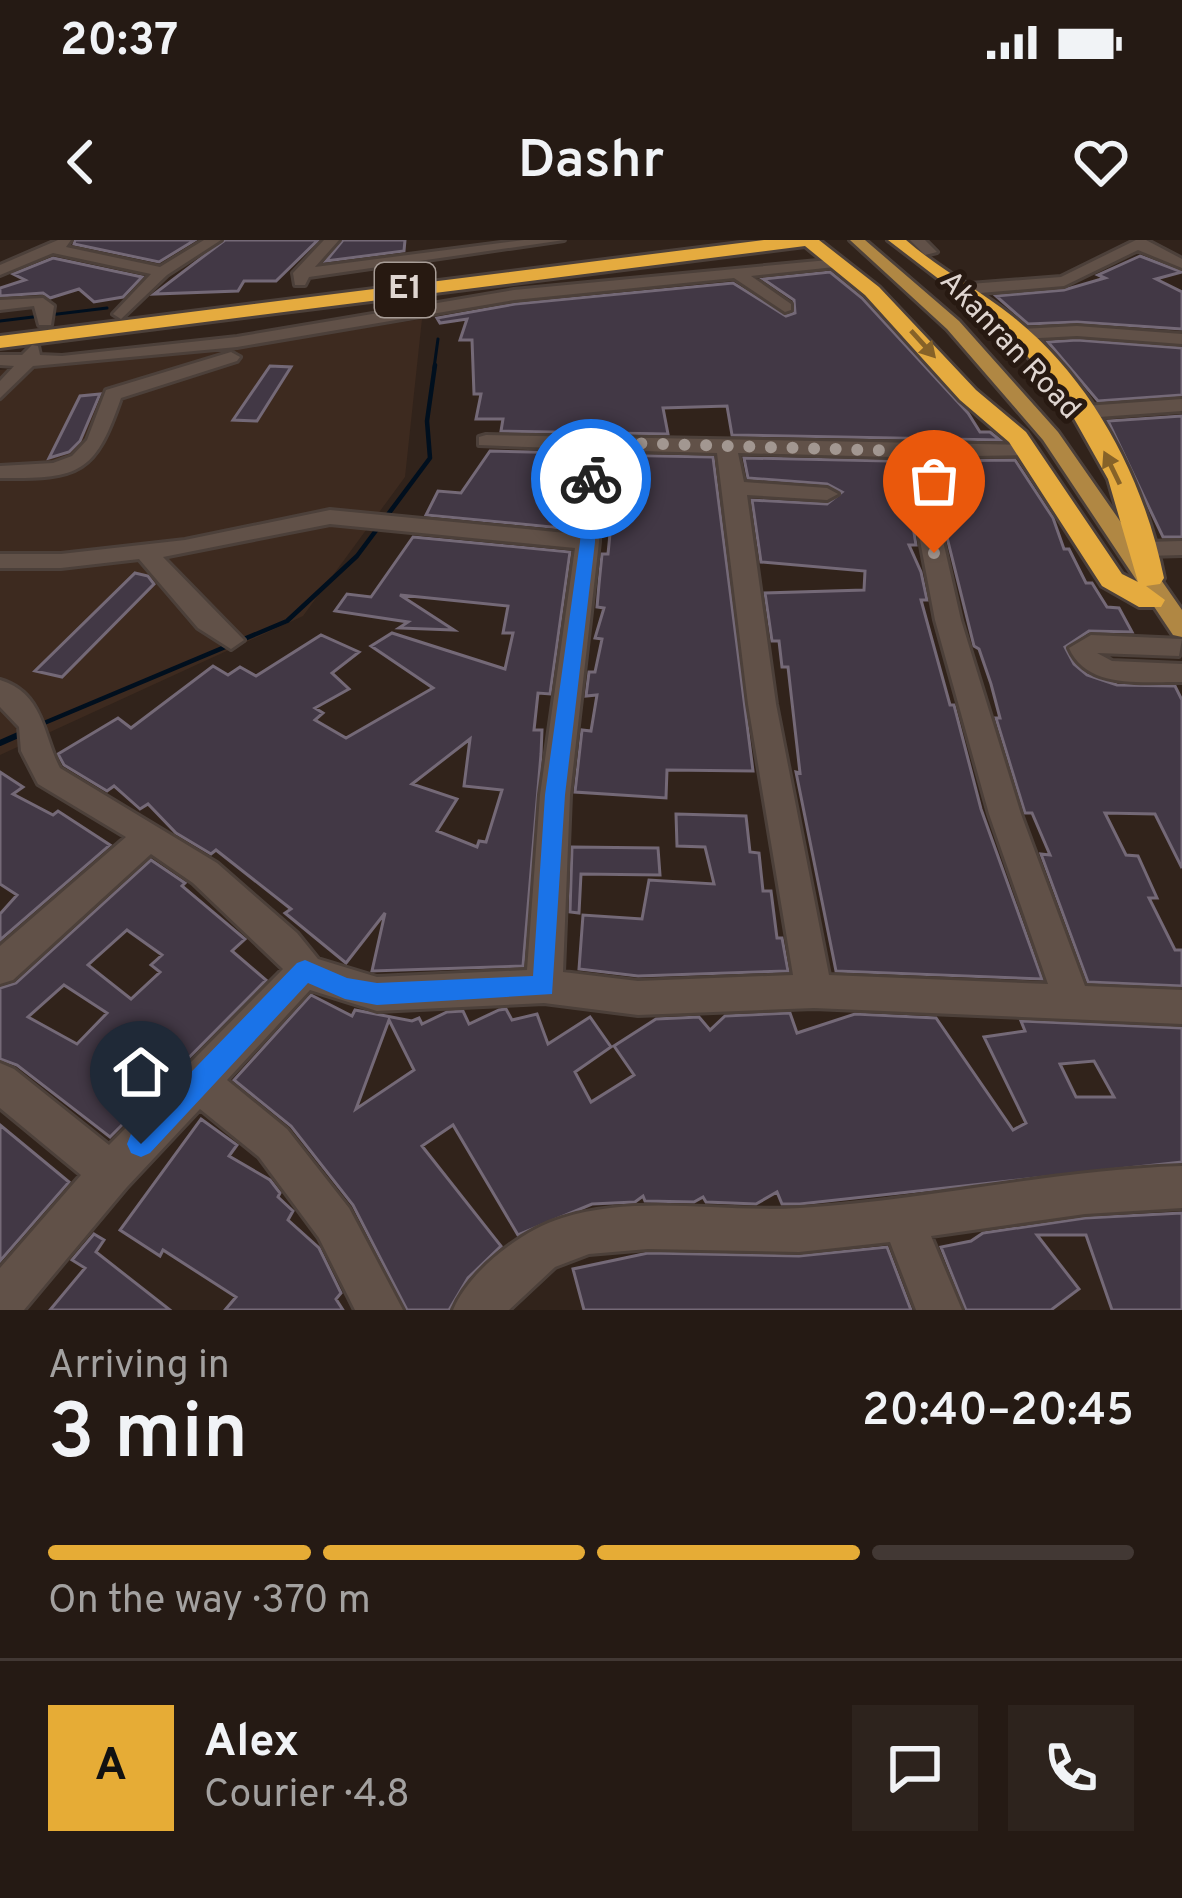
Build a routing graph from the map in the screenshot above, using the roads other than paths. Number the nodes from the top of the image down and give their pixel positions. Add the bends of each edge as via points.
1 (71, 240) edge
2 (214, 240) edge
3 (332, 240) edge
4 (556, 240) edge
5 (680, 240) edge
6 (809, 240) edge
7 (896, 240) edge
8 (1168, 240) edge
9 (1138, 243) edge
10 (863, 246) edge
11 (51, 248) junction
12 (838, 263) junction
13 (1182, 264) edge
14 (0, 271) edge
15 (162, 272) junction
16 (738, 274) junction
17 (300, 282) junction
18 (957, 290) junction
19 (37, 302) junction
20 (0, 305) edge
21 (785, 307) dead end
22 (121, 314) junction
23 (0, 325) edge
24 (343, 327) junction
25 (1021, 334) junction
26 (1182, 339) edge
27 (36, 340) junction
28 (0, 342) edge
29 (0, 360) edge
30 (0, 392) edge
31 (1175, 408) edge
32 (1085, 412) junction
33 (1182, 431) edge
34 (486, 440) dead end
35 (592, 442) junction
36 (725, 445) junction
37 (1026, 449) junction
38 (901, 451) junction
39 (0, 472) edge
40 (735, 488) junction
41 (827, 494) dead end
42 (587, 542) junction
43 (1182, 548) edge
44 (145, 551) junction
45 (1138, 551) junction
46 (0, 561) edge
47 (1150, 589) junction
48 (231, 640) dead end
49 (1139, 646) junction
50 (1181, 650) edge
51 (1152, 671) junction
52 (0, 690) edge
53 (148, 836) junction
54 (0, 968) edge
55 (305, 970) junction
56 (544, 986) junction
57 (814, 991) junction
58 (1073, 1002) junction
59 (1182, 1006) edge
60 (0, 1084) edge
61 (201, 1084) junction
62 (111, 1174) junction
63 (1182, 1187) edge
64 (902, 1220) junction
65 (0, 1303) edge
66 (380, 1310) edge
67 (476, 1310) edge
68 (940, 1310) edge

1 - 11 street
2 - 15 street
3 - 17 street
4 - 17 street
5 - 17 highway, E1
6 - 12 highway
6 - 27 highway, E1
7 - 18 highway
8 - 9 street
9 - 13 street
9 - 18 street via 1064,281
10 - 45 main road, Akanran Road via 1000,375
11 - 14 street
11 - 15 street
12 - 16 street
12 -> 37 highway
14 - 19 street
15 - 22 street
16 - 21 street
16 - 24 street via 514,295
17 - 22 highway, E1
18 - 25 highway
19 - 20 street
19 - 27 street via 46,306
22 - 27 highway, E1
23 - 27 highway, E1
24 - 27 street via 62,361
24 - 39 street via 334,339 220,359 125,388 113,394 86,457 56,471
25 - 26 street
25 - 32 highway
27 - 28 highway, E1
27 - 29 street
27 - 30 street
31 - 32 street
31 - 33 street
45 -> 32 highway
34 - 35 street
35 - 36 street
35 - 42 street
36 - 38 street
36 - 40 street
37 - 38 street
37 - 47 highway via 1112,580
38 - 58 street via 927,519 1004,814
40 - 41 street
40 - 57 street via 762,704
42 - 44 street via 330,517
42 - 56 street via 555,795
43 - 45 street
44 - 46 street
44 - 48 street
45 - 47 main road, Akanran Road via 1133,574
47 - 50 main road, Akanran Road
49 - 50 street
49 - 51 street
49 - 51 street via 1091,644 1083,653 1107,670
50 - 51 street
52 - 53 street via 35,729 49,776
53 - 54 street
53 - 55 street via 244,906
55 - 56 street via 377,994
55 - 61 street
56 - 57 street via 638,998
57 - 58 street
58 - 59 street
60 - 62 street
61 - 62 street
61 - 66 street via 273,1143 334,1223
62 - 65 street
63 - 64 street via 1040,1195
64 - 67 street via 796,1231 620,1231 557,1241
64 - 68 street

